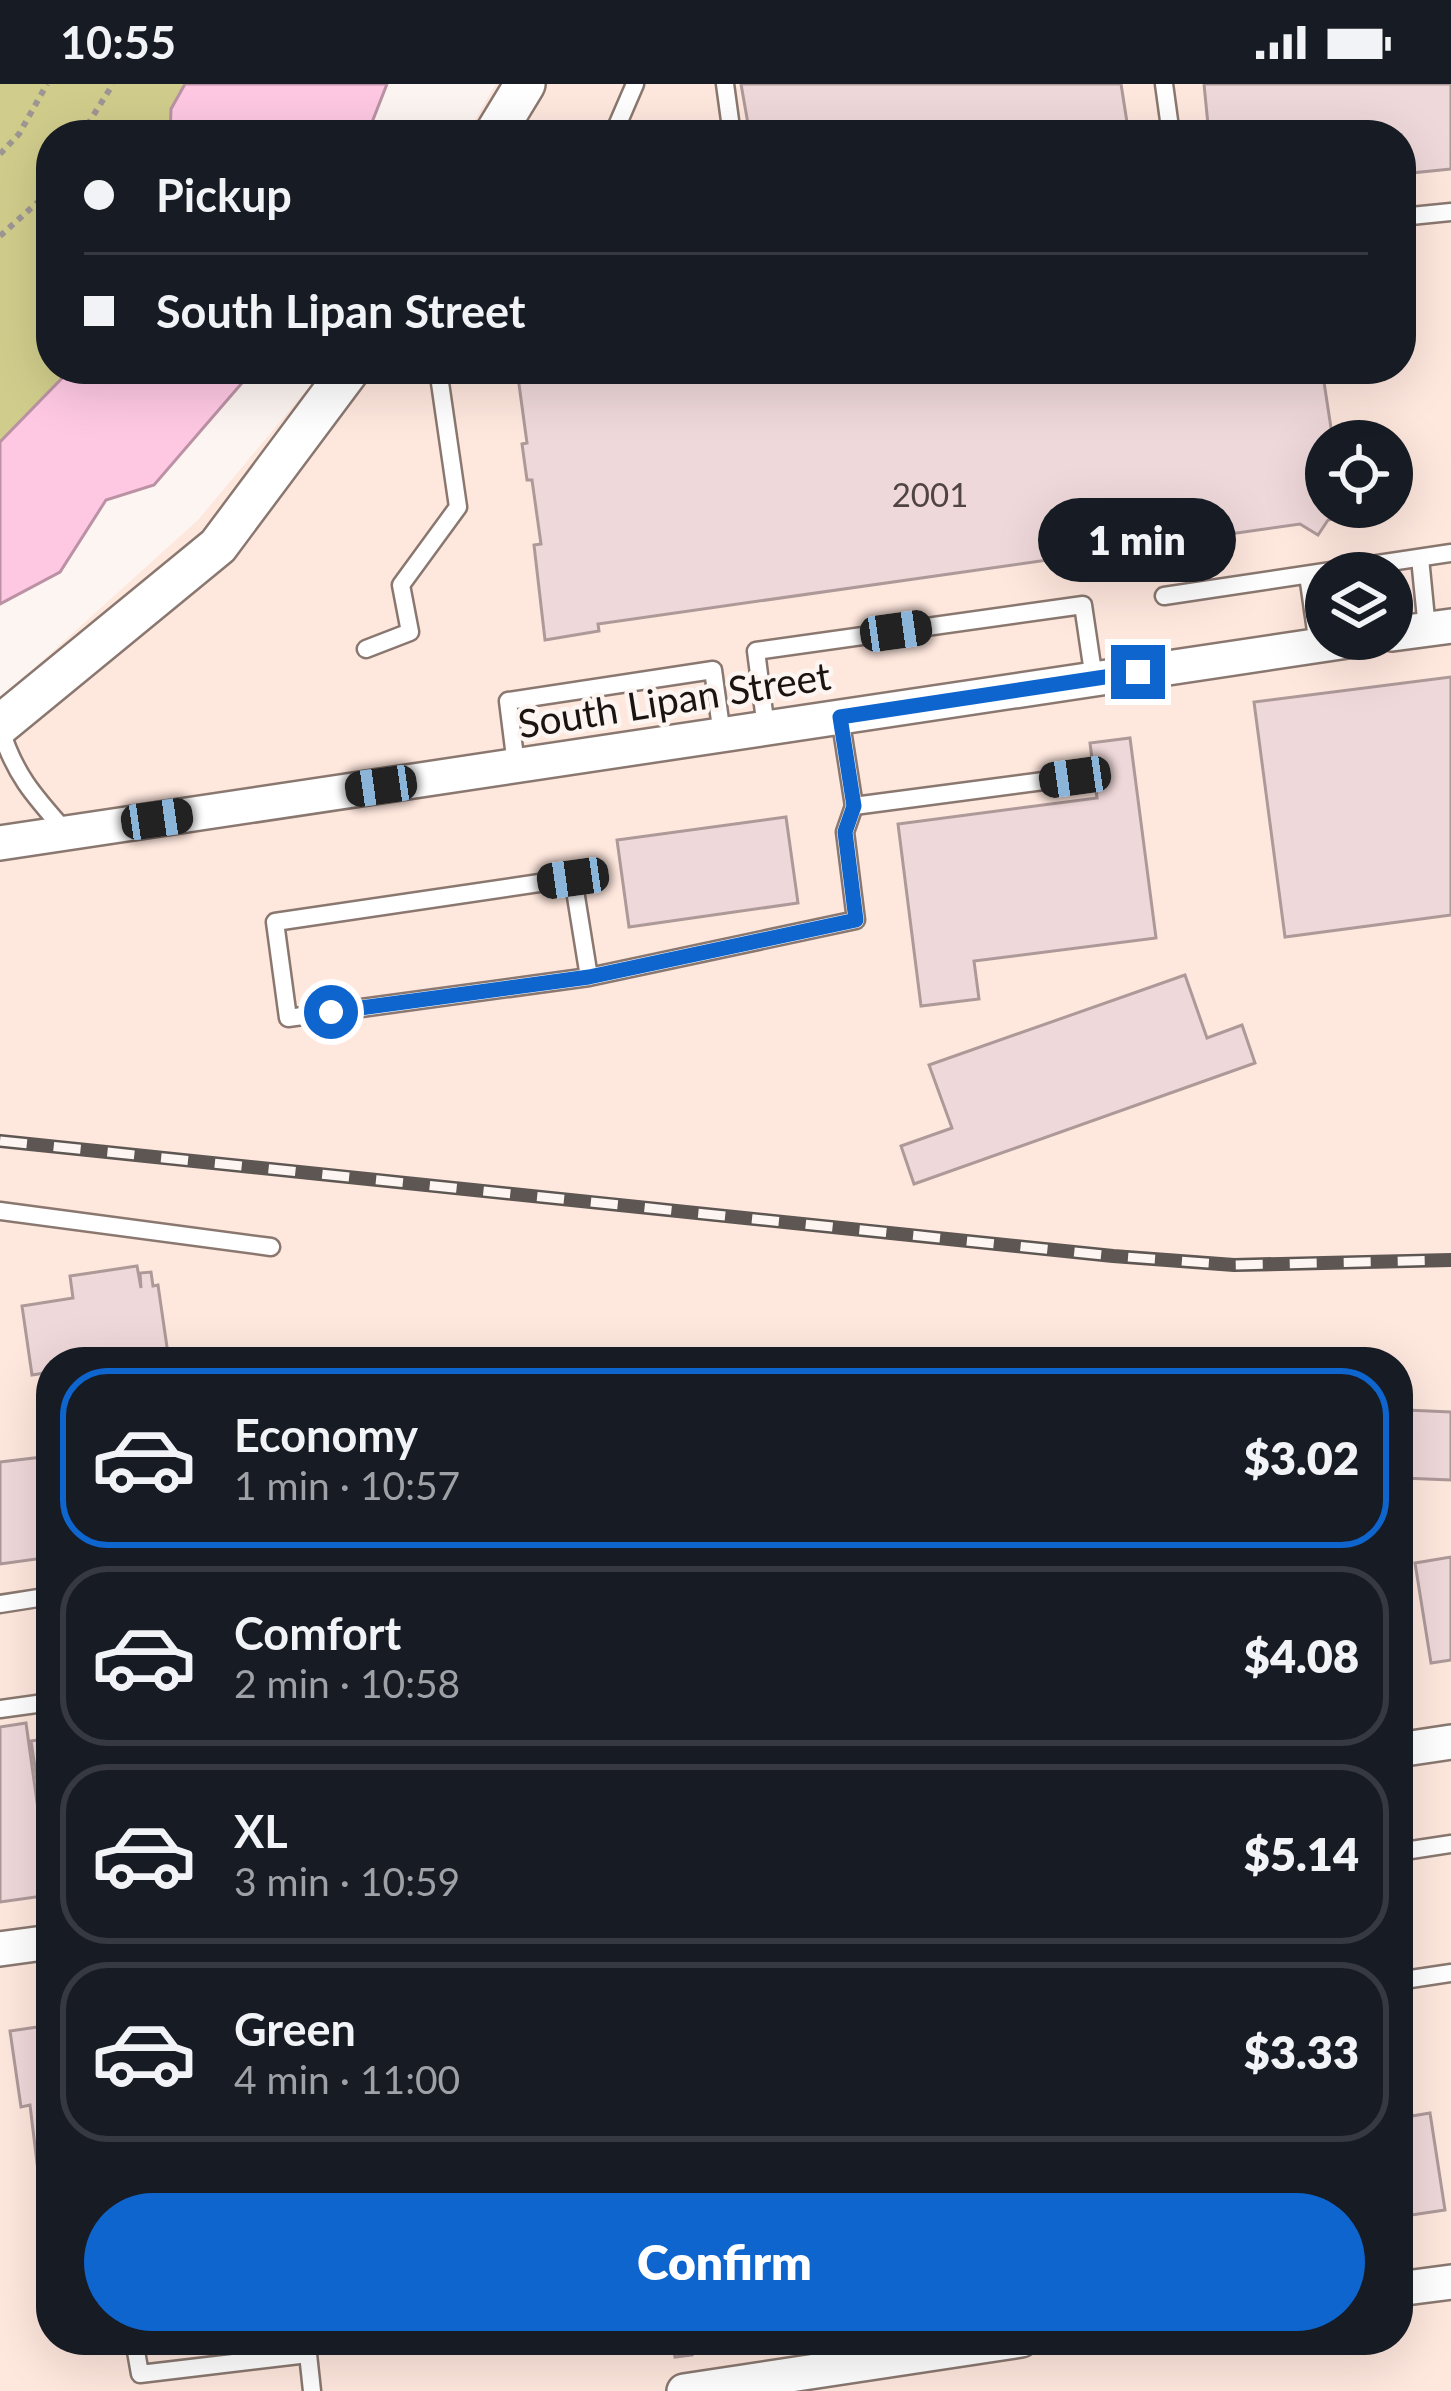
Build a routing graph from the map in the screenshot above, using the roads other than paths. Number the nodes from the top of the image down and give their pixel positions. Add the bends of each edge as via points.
1 (525, 84) edge
2 (635, 84) edge
3 (725, 84) edge
4 (1164, 84) edge
5 (503, 120) edge
6 (619, 120) edge
7 (730, 120) edge
8 (1169, 120) edge
9 (1451, 212) edge
10 (1416, 216) edge
11 (339, 384) edge
12 (440, 384) edge
13 (1451, 553) edge
14 (1420, 558) junction
15 (1413, 559) edge
16 (1305, 574) edge
17 (1164, 596) dead end
18 (1439, 627) edge
19 (1305, 647) edge
20 (366, 649) dead end
21 (1094, 679) junction
22 (840, 717) junction
23 (0, 726) edge
24 (766, 728) junction
25 (722, 734) junction
26 (516, 765) junction
27 (1075, 777) dead end
28 (854, 806) junction
29 (67, 833) junction
30 (0, 843) edge
31 (589, 977) junction
32 (0, 1211) edge
33 (271, 1247) dead end
34 (36, 1598) edge
35 (0, 1604) edge
36 (36, 1704) edge
37 (0, 1709) edge
38 (1451, 1742) edge
39 (1413, 1748) edge
40 (1451, 1844) edge
41 (1413, 1850) edge
42 (36, 1944) edge
43 (0, 1949) edge
44 (1451, 1973) edge
45 (1413, 1979) edge
46 (1451, 2282) edge
47 (1413, 2287) edge
48 (137, 2355) edge
49 (300, 2355) edge
50 (308, 2355) edge
51 (923, 2355) edge
52 (312, 2391) edge
53 (684, 2391) edge

1 - 5 street
2 - 6 lane
3 - 7 lane
4 - 8 lane
9 - 10 lane
11 - 23 street via 218,546
12 - 20 lane via 458,507 401,585 410,632
13 - 14 lane
14 - 15 lane
14 - 18 lane
16 - 17 lane
19 - 21 street, South Lipan Street
21 - 22 street, South Lipan Street
21 - 24 lane via 1083,605 755,651
22 - 24 street, South Lipan Street
22 - 28 lane
23 - 29 lane via 22,782
24 - 25 street, South Lipan Street
25 - 26 street, South Lipan Street
25 - 26 lane via 713,670 508,701
26 - 29 street, South Lipan Street
27 - 28 lane
28 - 31 lane via 845,832 856,920
29 - 30 street, South Lipan Street
31 - 31 lane via 573,878 275,922 288,1018
32 - 33 lane
34 - 35 lane
36 - 37 lane
38 - 39 street
40 - 41 lane
42 - 43 street
44 - 45 lane
46 - 47 street
48 - 49 lane via 140,2374
50 - 52 lane
51 - 53 street

